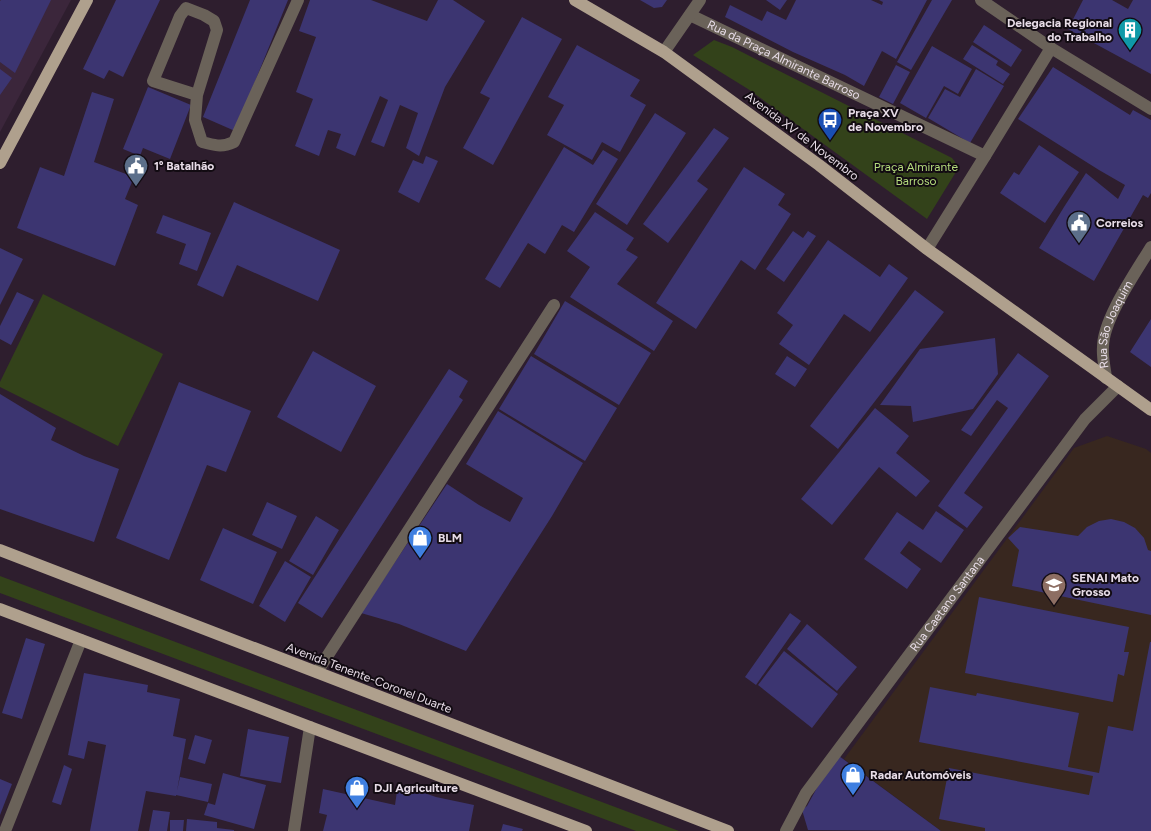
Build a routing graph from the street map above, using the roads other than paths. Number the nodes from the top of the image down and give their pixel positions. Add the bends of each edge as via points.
1 (87, 0) edge
2 (298, 0) edge
3 (574, 0) edge
4 (700, 0) edge
5 (981, 0) edge
6 (690, 15) junction
7 (1051, 48) junction
8 (664, 52) junction
9 (197, 95) junction
10 (1151, 110) edge
11 (985, 156) junction
12 (0, 163) edge
13 (1151, 246) edge
14 (927, 249) junction
15 (554, 305) dead end
16 (1106, 378) junction
17 (1118, 386) junction
18 (1151, 410) edge
19 (0, 550) edge
20 (0, 609) edge
21 (81, 640) junction
22 (317, 672) junction
23 (310, 728) junction
24 (6, 831) edge
25 (294, 831) edge
26 (586, 831) edge
27 (728, 831) edge
28 (786, 831) edge

1 - 12 main road
2 - 9 street via 234,142 226,146 202,142 195,120
3 - 8 main road, Avenida XV de Novembro
4 - 6 street
5 - 7 street
6 - 8 street
6 - 11 street, Rua da Praça Almirante Barroso
7 - 10 street
7 - 11 street
8 - 14 main road, Avenida XV de Novembro
9 - 9 street via 153,81 186,8 214,21 217,30
11 - 14 street
13 - 16 street, Rua São Joaquim via 1107,327 1102,346
14 - 16 main road, Avenida XV de Novembro
15 - 22 street
16 - 17 main road, Avenida XV de Novembro
17 - 18 main road, Avenida XV de Novembro
17 - 28 street, Rua Caetano Santana via 1079,427 806,793
19 - 22 main road, Avenida Tenente-Coronel Duarte
20 - 21 main road
21 - 23 main road
21 - 24 street
22 - 27 main road, Avenida Tenente-Coronel Duarte
23 - 25 street
23 - 26 main road

